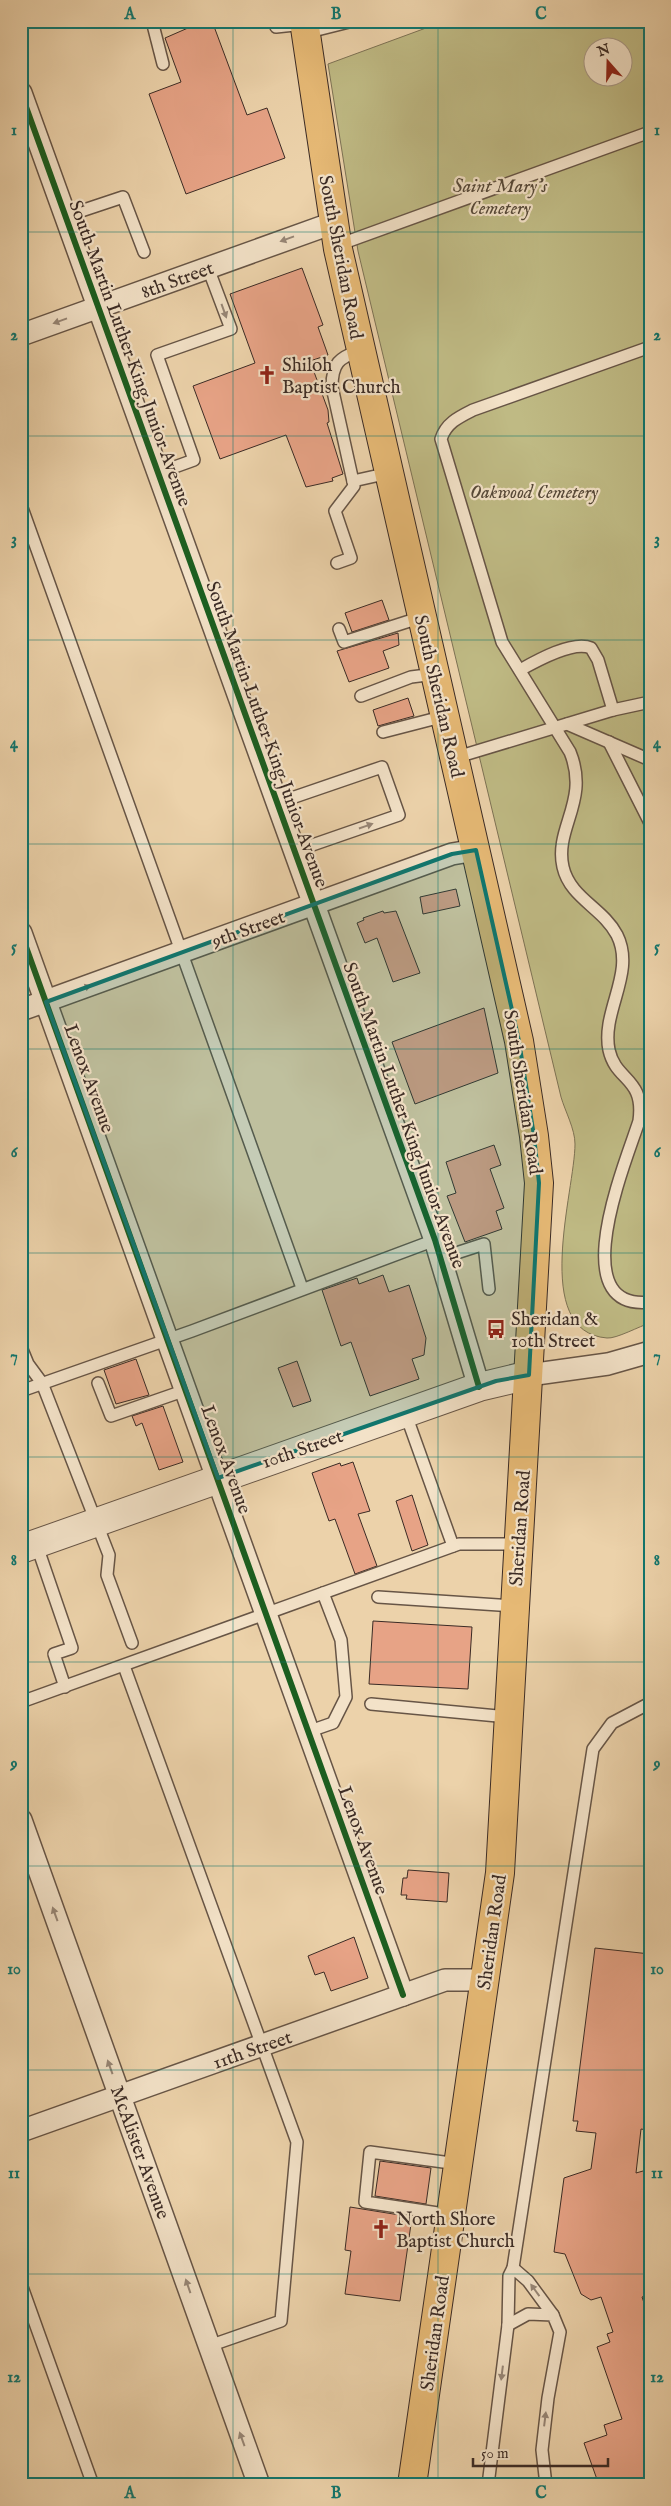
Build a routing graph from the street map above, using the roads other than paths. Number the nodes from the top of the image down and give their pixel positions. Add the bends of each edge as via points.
1 (152, 21) edge
2 (353, 21) edge
3 (304, 26) edge
4 (276, 27) dead end
5 (163, 64) dead end
6 (21, 93) edge
7 (650, 132) edge
8 (66, 216) junction
9 (336, 234) junction
10 (144, 252) dead end
11 (208, 268) junction
12 (99, 308) junction
13 (21, 335) edge
14 (650, 347) edge
15 (360, 350) junction
16 (158, 473) junction
17 (389, 473) junction
18 (353, 481) junction
19 (21, 505) edge
20 (337, 563) dead end
21 (422, 617) junction
22 (339, 629) dead end
23 (520, 670) junction
24 (435, 674) junction
25 (361, 696) dead end
26 (650, 702) edge
27 (613, 710) junction
28 (444, 716) junction
29 (567, 724) junction
30 (554, 728) junction
31 (383, 732) dead end
32 (609, 742) junction
33 (454, 758) junction
34 (650, 760) edge
35 (278, 803) junction
36 (650, 823) edge
37 (476, 850) junction
38 (295, 851) junction
39 (314, 904) junction
40 (21, 933) edge
41 (180, 953) junction
42 (46, 1002) junction
43 (21, 1010) edge
44 (438, 1249) junction
45 (302, 1288) junction
46 (489, 1289) dead end
47 (650, 1302) edge
48 (168, 1340) junction
49 (21, 1348) edge
50 (650, 1352) edge
51 (529, 1375) junction
52 (42, 1383) junction
53 (98, 1383) dead end
54 (479, 1387) junction
55 (186, 1390) junction
56 (21, 1391) edge
57 (405, 1412) junction
58 (218, 1478) junction
59 (95, 1522) junction
60 (518, 1544) junction
61 (29, 1546) edge
62 (453, 1546) junction
63 (323, 1593) junction
64 (378, 1597) dead end
65 (514, 1606) junction
66 (268, 1613) junction
67 (132, 1644) dead end
68 (124, 1666) junction
69 (65, 1687) junction
70 (21, 1702) edge
71 (650, 1702) edge
72 (370, 1704) dead end
73 (508, 1716) junction
74 (310, 1732) junction
75 (21, 1820) edge
76 (485, 1980) junction
77 (403, 1995) junction
78 (262, 2045) junction
79 (121, 2096) junction
80 (21, 2131) edge
81 (458, 2164) junction
82 (451, 2215) junction
83 (513, 2268) junction
84 (21, 2284) edge
85 (553, 2315) junction
86 (508, 2325) junction
87 (209, 2346) junction
88 (93, 2485) edge
89 (259, 2485) edge
90 (412, 2485) edge
91 (488, 2485) edge
92 (546, 2485) edge

1 - 5 lane
2 - 3 lane
3 - 4 lane
3 - 9 highway, South Sheridan Road
6 - 8 street, South Martin Luther King Junior Avenue
7 - 9 lane
8 - 10 lane via 123,196
8 - 12 street, South Martin Luther King Junior Avenue
9 -> 11 street, 8th Street
9 - 15 highway, South Sheridan Road
11 - 12 street, 8th Street
11 -> 16 lane via 231,329 158,355 194,460
12 -> 13 street, 8th Street
12 - 16 street, South Martin Luther King Junior Avenue
14 - 23 lane via 474,410 458,417 444,431 443,448 498,630
15 - 17 highway, South Sheridan Road
15 - 18 lane via 344,356 332,374 332,387
16 - 35 street, South Martin Luther King Junior Avenue
17 - 18 lane
17 - 21 highway, South Sheridan Road
18 - 20 lane via 354,486 335,511 351,558
19 - 41 lane
21 - 22 lane via 344,642
21 - 24 highway, South Sheridan Road
23 - 27 lane via 571,648 591,648 598,660
23 - 30 lane
24 - 25 lane via 411,677
24 - 28 highway, South Sheridan Road
26 - 27 lane
27 - 29 lane
28 - 31 lane
28 - 33 highway, South Sheridan Road
29 - 30 lane
29 - 32 lane
30 - 33 lane
30 - 47 lane via 570,752 577,776 574,808 563,840 563,867 572,888 611,925 622,946 622,975 611,1020 609,1051 640,1098 639,1121 606,1230 605,1269 608,1280 620,1296 629,1301
32 - 34 lane
32 - 36 lane
33 - 37 highway, South Sheridan Road
35 - 38 street, South Martin Luther King Junior Avenue
38 -> 35 lane via 399,815 385,775 382,767
37 - 39 street, 9th Street via 452,854
37 - 51 highway, South Sheridan Road via 519,1041 539,1184
38 - 39 street, South Martin Luther King Junior Avenue
39 - 41 street, 9th Street
39 - 44 street, South Martin Luther King Junior Avenue
40 - 42 street, Lenox Avenue
42 -> 41 street, 9th Street
41 - 45 lane
42 - 43 street, 9th Street
42 - 48 street, Lenox Avenue
44 - 45 lane
44 - 46 lane via 484,1244
44 - 54 street, South Martin Luther King Junior Avenue
45 - 48 lane
48 - 52 lane
48 - 55 street, Lenox Avenue
49 - 52 lane
50 - 51 street via 608,1364
51 - 54 street, 10th Street
51 - 60 highway, Sheridan Road
52 - 56 lane
52 - 59 lane
53 - 55 lane via 111,1416
54 - 57 street, 10th Street
55 - 58 street, Lenox Avenue
57 - 58 street, 10th Street
57 - 62 lane
58 - 59 street, 10th Street
58 - 66 street, Lenox Avenue
59 - 61 street, 10th Street
59 - 67 lane via 109,1555 107,1576
60 - 62 lane
60 - 65 highway, Sheridan Road
61 - 69 lane via 72,1648 54,1654
62 - 63 lane
63 - 66 lane
63 - 74 lane via 341,1640 346,1697 333,1723
64 - 65 lane
65 - 73 highway, Sheridan Road
66 - 68 lane
66 - 74 street, Lenox Avenue
68 - 69 lane
68 - 78 lane
69 - 70 lane
71 - 83 lane via 612,1723 593,1749
72 - 73 lane
73 - 76 highway, Sheridan Road via 500,1873
74 - 77 street, Lenox Avenue
79 -> 75 street, McAlister Avenue
76 - 77 street, 11th Street via 445,1980
76 - 81 highway, Sheridan Road
77 - 78 street, 11th Street
78 - 79 street, 11th Street
78 - 87 lane via 297,2142 280,2320
79 - 80 street, 11th Street
87 -> 79 street, McAlister Avenue
81 - 82 highway, Sheridan Road
81 - 82 lane via 370,2152 365,2202
82 - 90 highway, Sheridan Road
85 -> 83 lane via 528,2280
83 - 86 lane via 509,2276
84 - 88 lane
85 - 86 lane via 528,2314
92 -> 85 lane via 542,2450 560,2332
86 -> 91 lane
89 -> 87 street, McAlister Avenue

